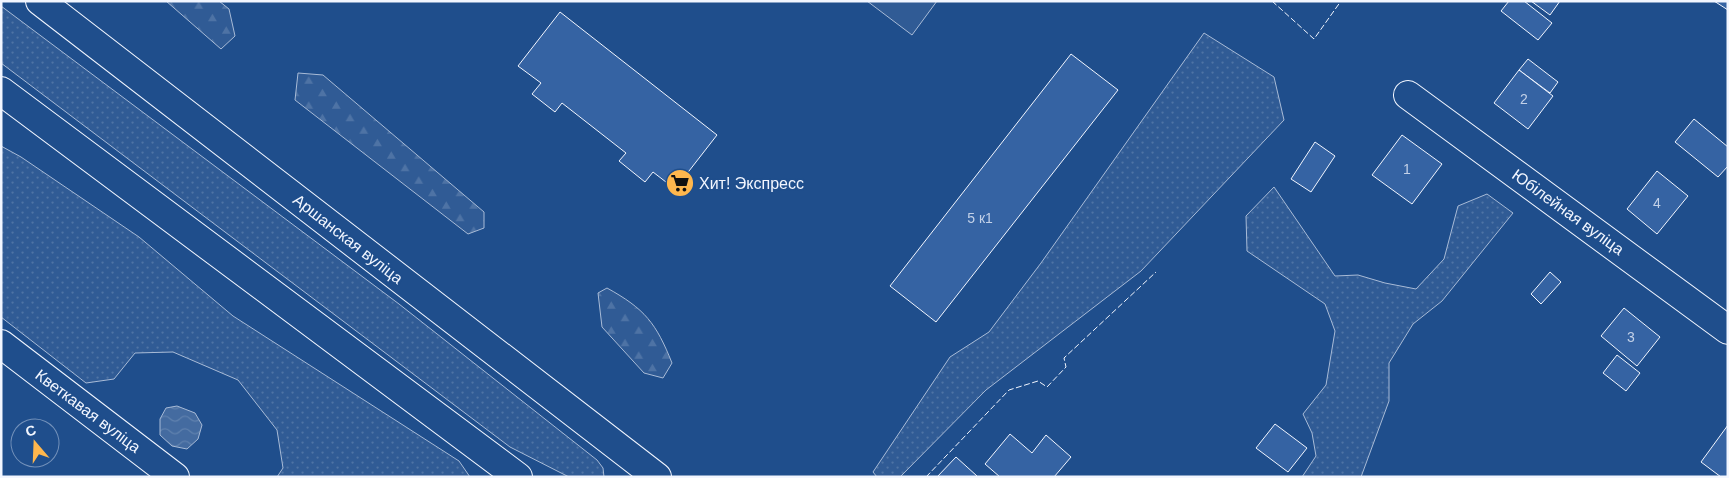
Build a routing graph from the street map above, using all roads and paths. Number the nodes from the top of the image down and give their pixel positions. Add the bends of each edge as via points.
1 (40, 1) edge
2 (1, 91) edge
3 (1408, 95) dead end
4 (1728, 330) edge
5 (1, 344) edge
6 (175, 477) edge
7 (518, 477) edge
8 (657, 477) edge

1 - 8 street, Аршанская вуліца
2 - 7 street
3 - 4 street, Юбілейная вуліца
5 - 6 street, Кветкавая вуліца

